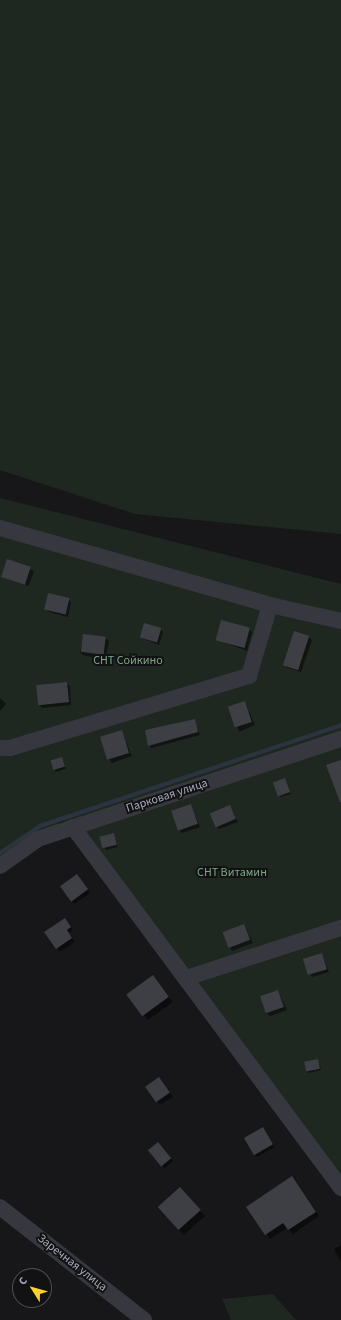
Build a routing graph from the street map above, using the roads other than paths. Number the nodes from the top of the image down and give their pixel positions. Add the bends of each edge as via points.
1 (0, 528) edge
2 (270, 604) junction
3 (341, 621) edge
4 (341, 739) edge
5 (0, 748) edge
6 (73, 827) junction
7 (0, 866) edge
8 (341, 928) edge
9 (186, 978) junction
10 (341, 1188) edge
11 (0, 1207) edge
12 (144, 1320) edge

1 - 2 street
2 - 3 street
2 - 5 street via 249,676 10,748
4 - 6 street, Парковая улица
6 - 7 street, Парковая улица via 38,839
6 - 9 street
8 - 9 street
9 - 10 street
11 - 12 street, Заречная улица

